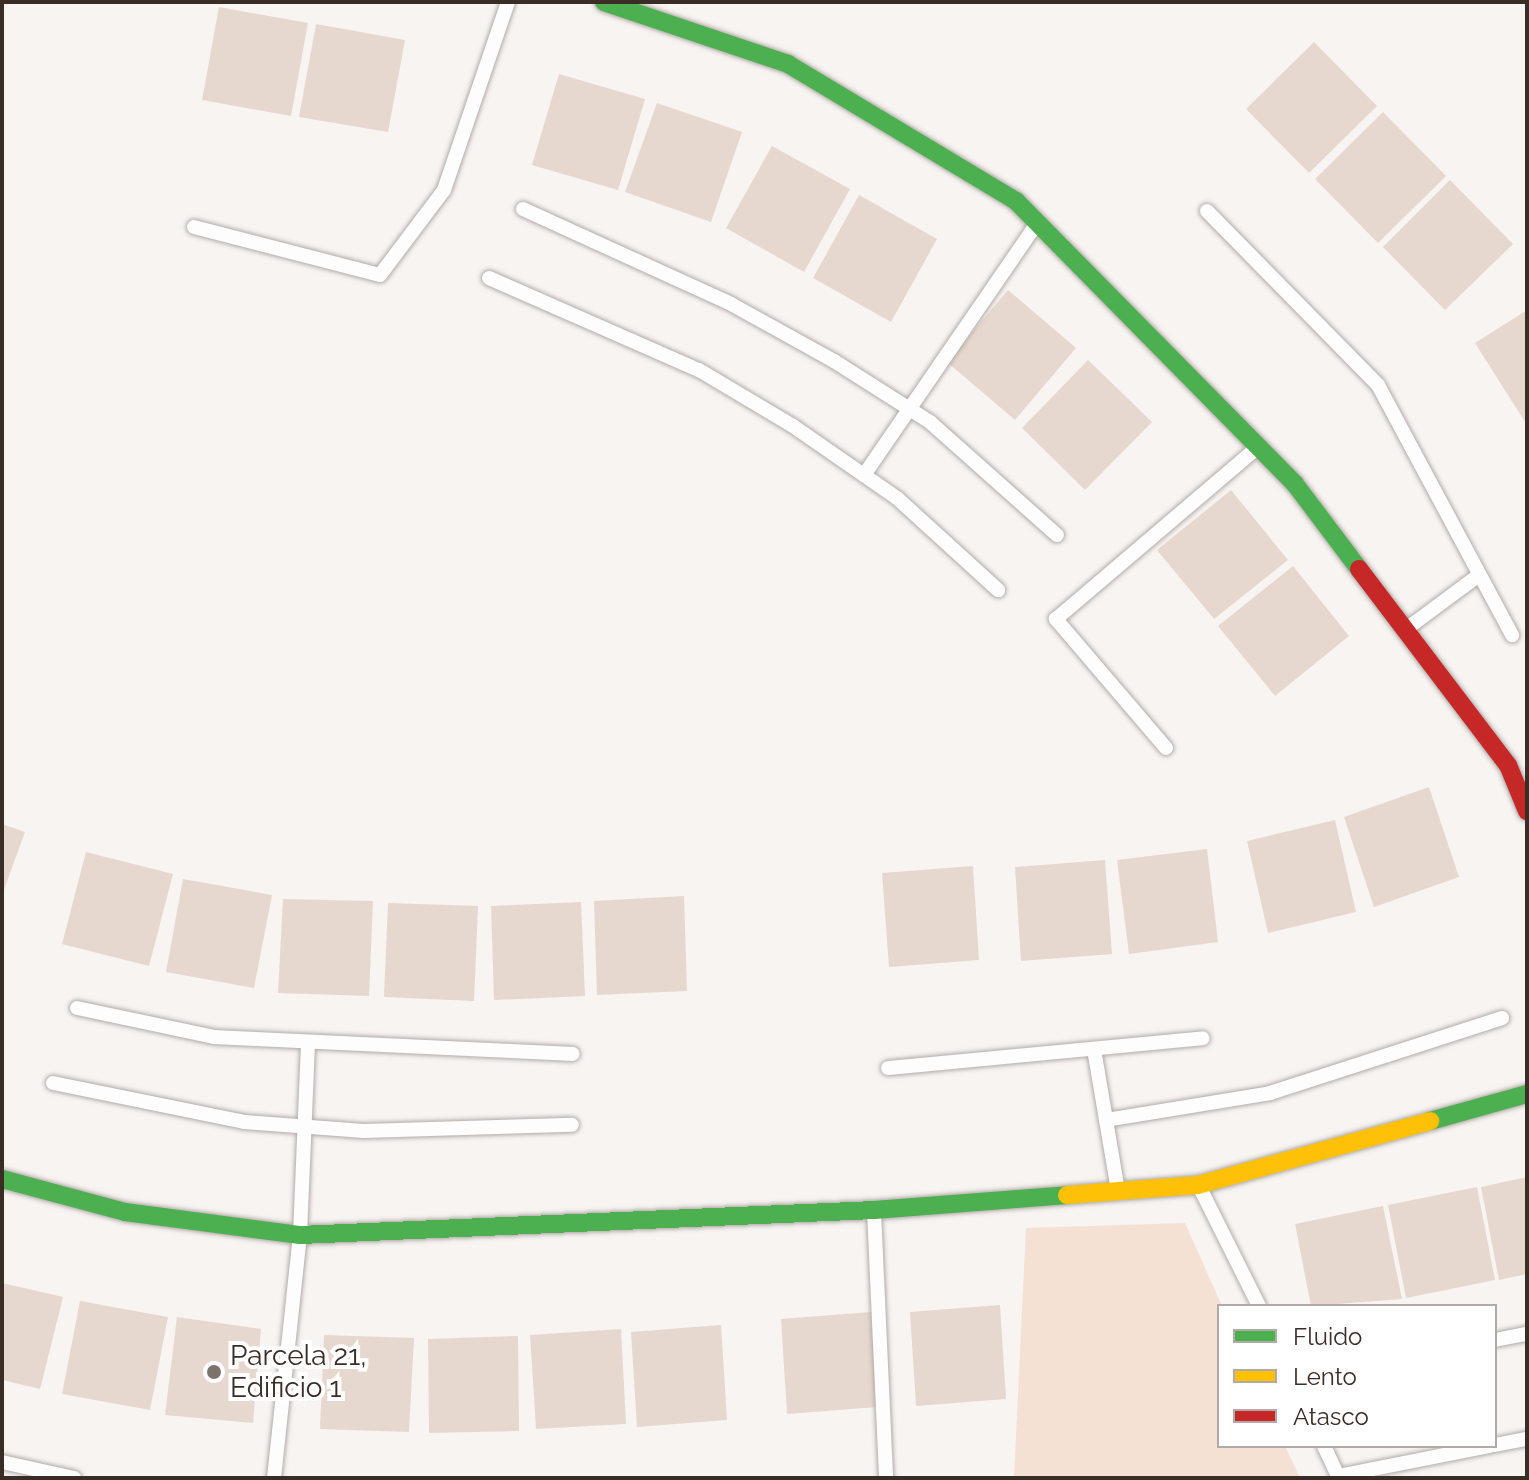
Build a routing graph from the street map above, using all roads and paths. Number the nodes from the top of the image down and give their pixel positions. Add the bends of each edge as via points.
1 (508, 2) edge
2 (604, 2) edge
3 (523, 209) dead end
4 (1207, 211) dead end
5 (1037, 222) junction
6 (194, 227) dead end
7 (489, 278) dead end
8 (912, 411) junction
9 (1258, 447) junction
10 (864, 475) junction
11 (1057, 535) dead end
12 (1479, 575) junction
13 (998, 590) dead end
14 (1406, 630) junction
15 (1512, 635) dead end
16 (1166, 748) dead end
17 (1527, 811) edge
18 (77, 1008) dead end
19 (1502, 1018) dead end
20 (1203, 1038) dead end
21 (308, 1042) junction
22 (1094, 1049) junction
23 (573, 1054) dead end
24 (888, 1068) dead end
25 (53, 1083) dead end
26 (1527, 1094) edge
27 (1106, 1120) junction
28 (572, 1125) dead end
29 (305, 1126) junction
30 (2, 1179) edge
31 (1198, 1185) junction
32 (1118, 1191) junction
33 (874, 1210) junction
34 (300, 1235) junction
35 (1258, 1304) edge
36 (1527, 1334) edge
37 (1497, 1340) edge
38 (1527, 1439) edge
39 (1497, 1445) edge
40 (1325, 1448) edge
41 (1483, 1448) edge
42 (2, 1462) edge
43 (74, 1478) edge
44 (274, 1478) edge
45 (886, 1478) edge

1 - 6 lane via 444,190 380,275
2 - 5 street via 788,64 1016,201
3 - 8 lane via 731,304
4 - 12 lane via 1378,385
5 - 8 lane
5 - 9 street
7 - 10 lane via 699,370
8 - 10 lane
8 - 11 lane
9 - 14 street via 1295,484
9 - 16 lane via 1056,619
10 - 13 lane
12 - 14 lane
12 - 15 lane
14 - 17 street via 1508,765
18 - 21 lane via 215,1037
19 - 27 lane via 1270,1093
20 - 22 lane
21 - 23 lane
21 - 29 lane
22 - 24 lane
22 - 27 lane
25 - 29 lane via 121,1101
26 - 31 street
27 - 32 lane
28 - 29 lane via 364,1131
29 - 34 lane
30 - 34 street via 125,1212
31 - 32 street
31 - 35 lane
32 - 33 street
33 - 34 street
33 - 45 lane
34 - 44 lane
36 - 37 lane
38 - 39 lane
40 - 41 lane via 1338,1476
42 - 43 lane

